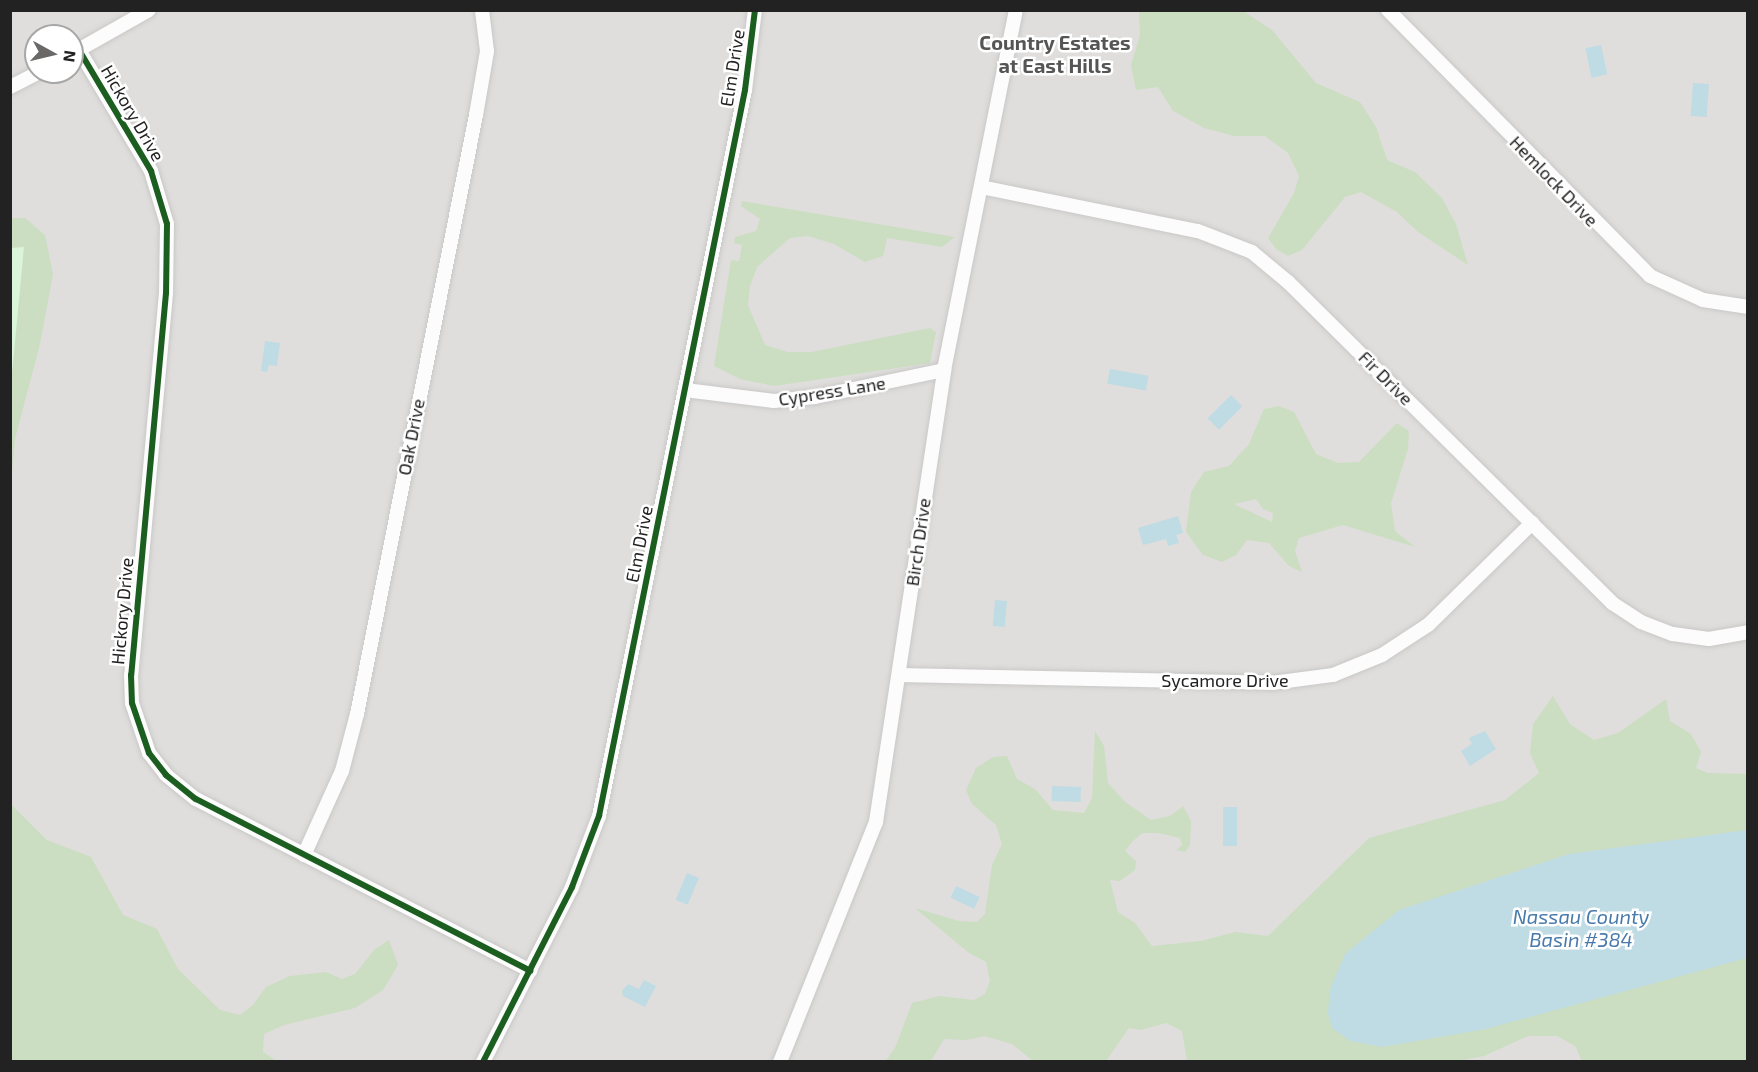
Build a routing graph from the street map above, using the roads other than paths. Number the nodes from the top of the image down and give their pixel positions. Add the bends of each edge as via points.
1 (149, 10) edge
2 (482, 10) edge
3 (755, 10) edge
4 (1016, 10) edge
5 (1388, 10) edge
6 (84, 47) edge
7 (84, 66) edge
8 (24, 80) edge
9 (10, 87) edge
10 (981, 187) junction
11 (1748, 307) edge
12 (944, 370) junction
13 (685, 390) junction
14 (1532, 523) junction
15 (1748, 632) edge
16 (899, 675) junction
17 (304, 855) junction
18 (530, 971) junction
19 (483, 1062) edge
20 (780, 1062) edge

1 - 6 street
2 - 17 street, Oak Drive via 487,51 476,115 357,714 342,771
3 - 13 street, Elm Drive via 745,90
4 - 10 street, Birch Drive
5 - 11 street, Hemlock Drive via 1650,276 1703,300
7 - 17 street, Hickory Drive via 151,171 167,224 166,292 131,675 138,731 148,753 166,775 196,799
8 - 9 street
10 - 12 street, Birch Drive
10 - 14 street, Fir Drive via 1198,231 1252,252 1288,282
12 - 13 street, Cypress Lane via 815,397 774,401
12 - 16 street, Birch Drive
13 - 18 street, Elm Drive via 599,816 572,887
14 - 15 street, Fir Drive via 1612,603 1656,630 1709,639
14 - 16 street, Sycamore Drive via 1428,624 1382,656 1333,675 1272,683
16 - 20 street, Birch Drive via 876,822
17 - 18 street, Hickory Drive
18 - 19 street, Elm Drive

